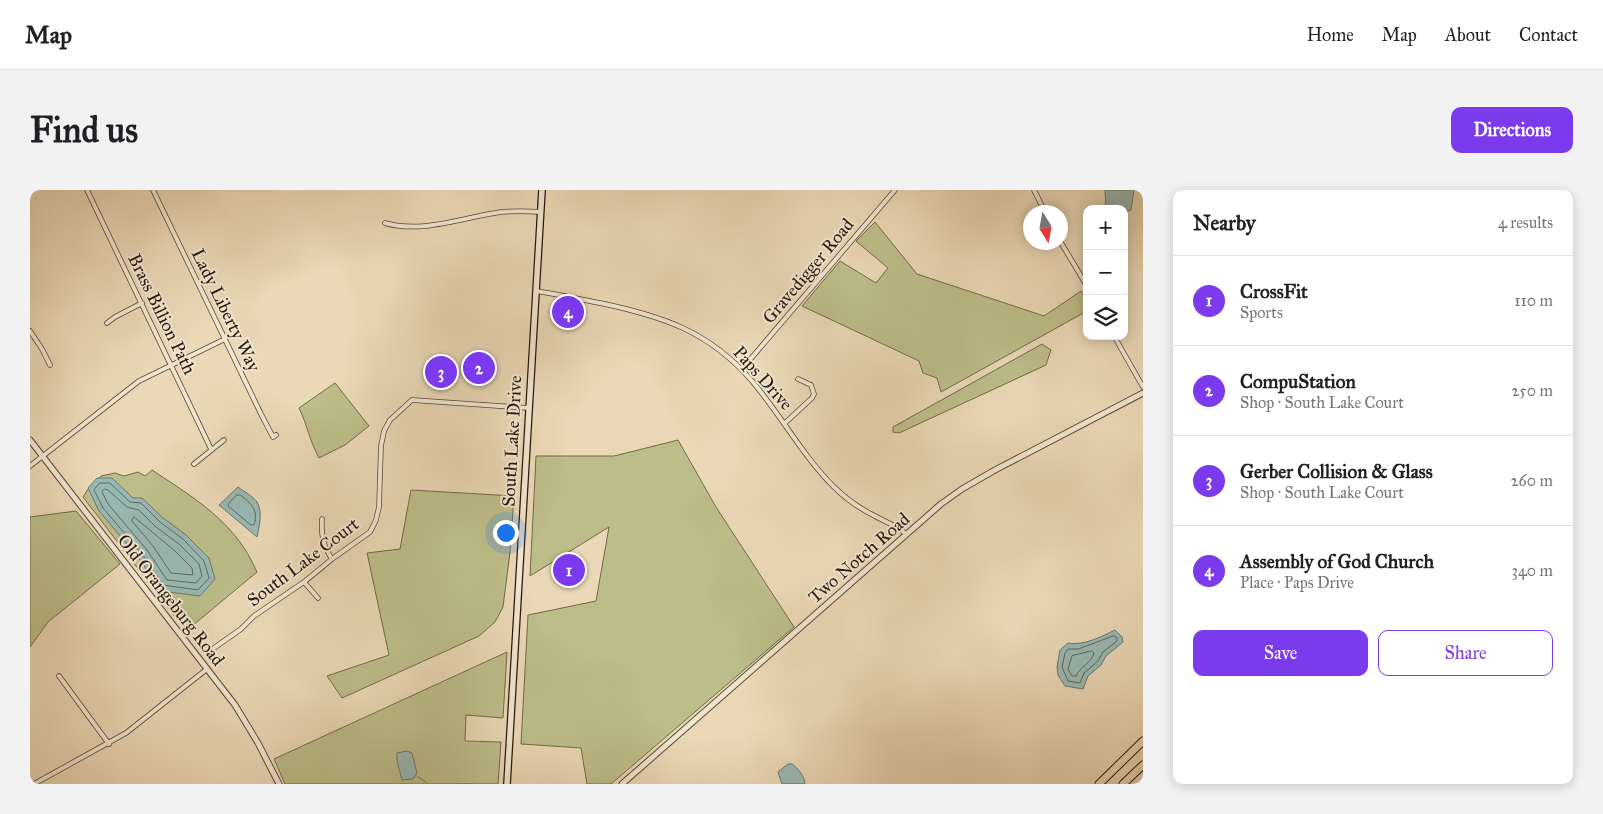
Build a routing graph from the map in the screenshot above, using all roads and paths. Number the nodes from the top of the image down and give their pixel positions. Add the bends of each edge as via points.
1 (87, 190) edge
2 (153, 190) edge
3 (542, 190) edge
4 (895, 190) edge
5 (1034, 190) edge
6 (1042, 205) edge
7 (540, 212) junction
8 (385, 223) dead end
9 (1065, 250) edge
10 (1083, 279) edge
11 (536, 292) junction
12 (142, 303) junction
13 (107, 323) dead end
14 (30, 331) edge
15 (225, 339) junction
16 (1116, 340) edge
17 (171, 365) junction
18 (50, 366) dead end
19 (742, 370) junction
20 (798, 379) dead end
21 (1143, 387) edge
22 (1143, 393) edge
23 (529, 408) junction
24 (785, 422) junction
25 (276, 435) dead end
26 (30, 440) edge
27 (224, 440) dead end
28 (211, 449) junction
29 (43, 457) junction
30 (194, 464) dead end
31 (30, 466) edge
32 (322, 519) dead end
33 (906, 534) junction
34 (332, 559) junction
35 (304, 582) junction
36 (318, 598) dead end
37 (214, 648) dead end
38 (207, 669) junction
39 (58, 676) dead end
40 (1143, 741) edge
41 (109, 744) junction
42 (1143, 765) edge
43 (34, 784) edge
44 (279, 784) edge
45 (507, 784) edge
46 (622, 784) edge
47 (1099, 784) edge
48 (1123, 784) edge

1 - 12 street, Brass Billion Path
2 - 15 street, Lady Liberty Way
3 - 7 main road, South Lake Drive
4 - 19 street, Gravedigger Road
5 - 6 street
7 - 8 street via 501,212 399,227
7 - 11 main road, South Lake Drive
9 - 10 street
11 - 19 street, Paps Drive via 633,310 671,322 701,337
11 - 23 main road, South Lake Drive
12 - 13 street
12 - 17 street, Brass Billion Path
14 - 18 street
15 - 17 street
15 - 25 street, Lady Liberty Way via 269,430 273,437
16 - 21 street
17 - 28 street, Brass Billion Path
17 - 29 street via 139,381
19 - 24 street, Paps Drive
20 - 24 street via 811,385 814,394
22 - 33 street, Two Notch Road via 977,480 941,504
23 - 34 street, South Lake Court via 412,400 390,420 384,431 379,507 370,532
23 - 45 main road, South Lake Drive
24 - 33 street, Paps Drive via 835,488 860,508
26 - 29 street, Old Orangeburg Road
27 - 28 street
28 - 30 street
29 - 31 street
29 - 38 street, Old Orangeburg Road
32 - 34 street via 322,536
33 - 46 street, Two Notch Road
34 - 35 street, South Lake Court
35 - 36 street
35 - 37 street, South Lake Court
38 - 41 street
38 - 44 street, Old Orangeburg Road via 235,705
39 - 41 street
40 - 47 highway
41 - 43 street
42 - 48 highway

